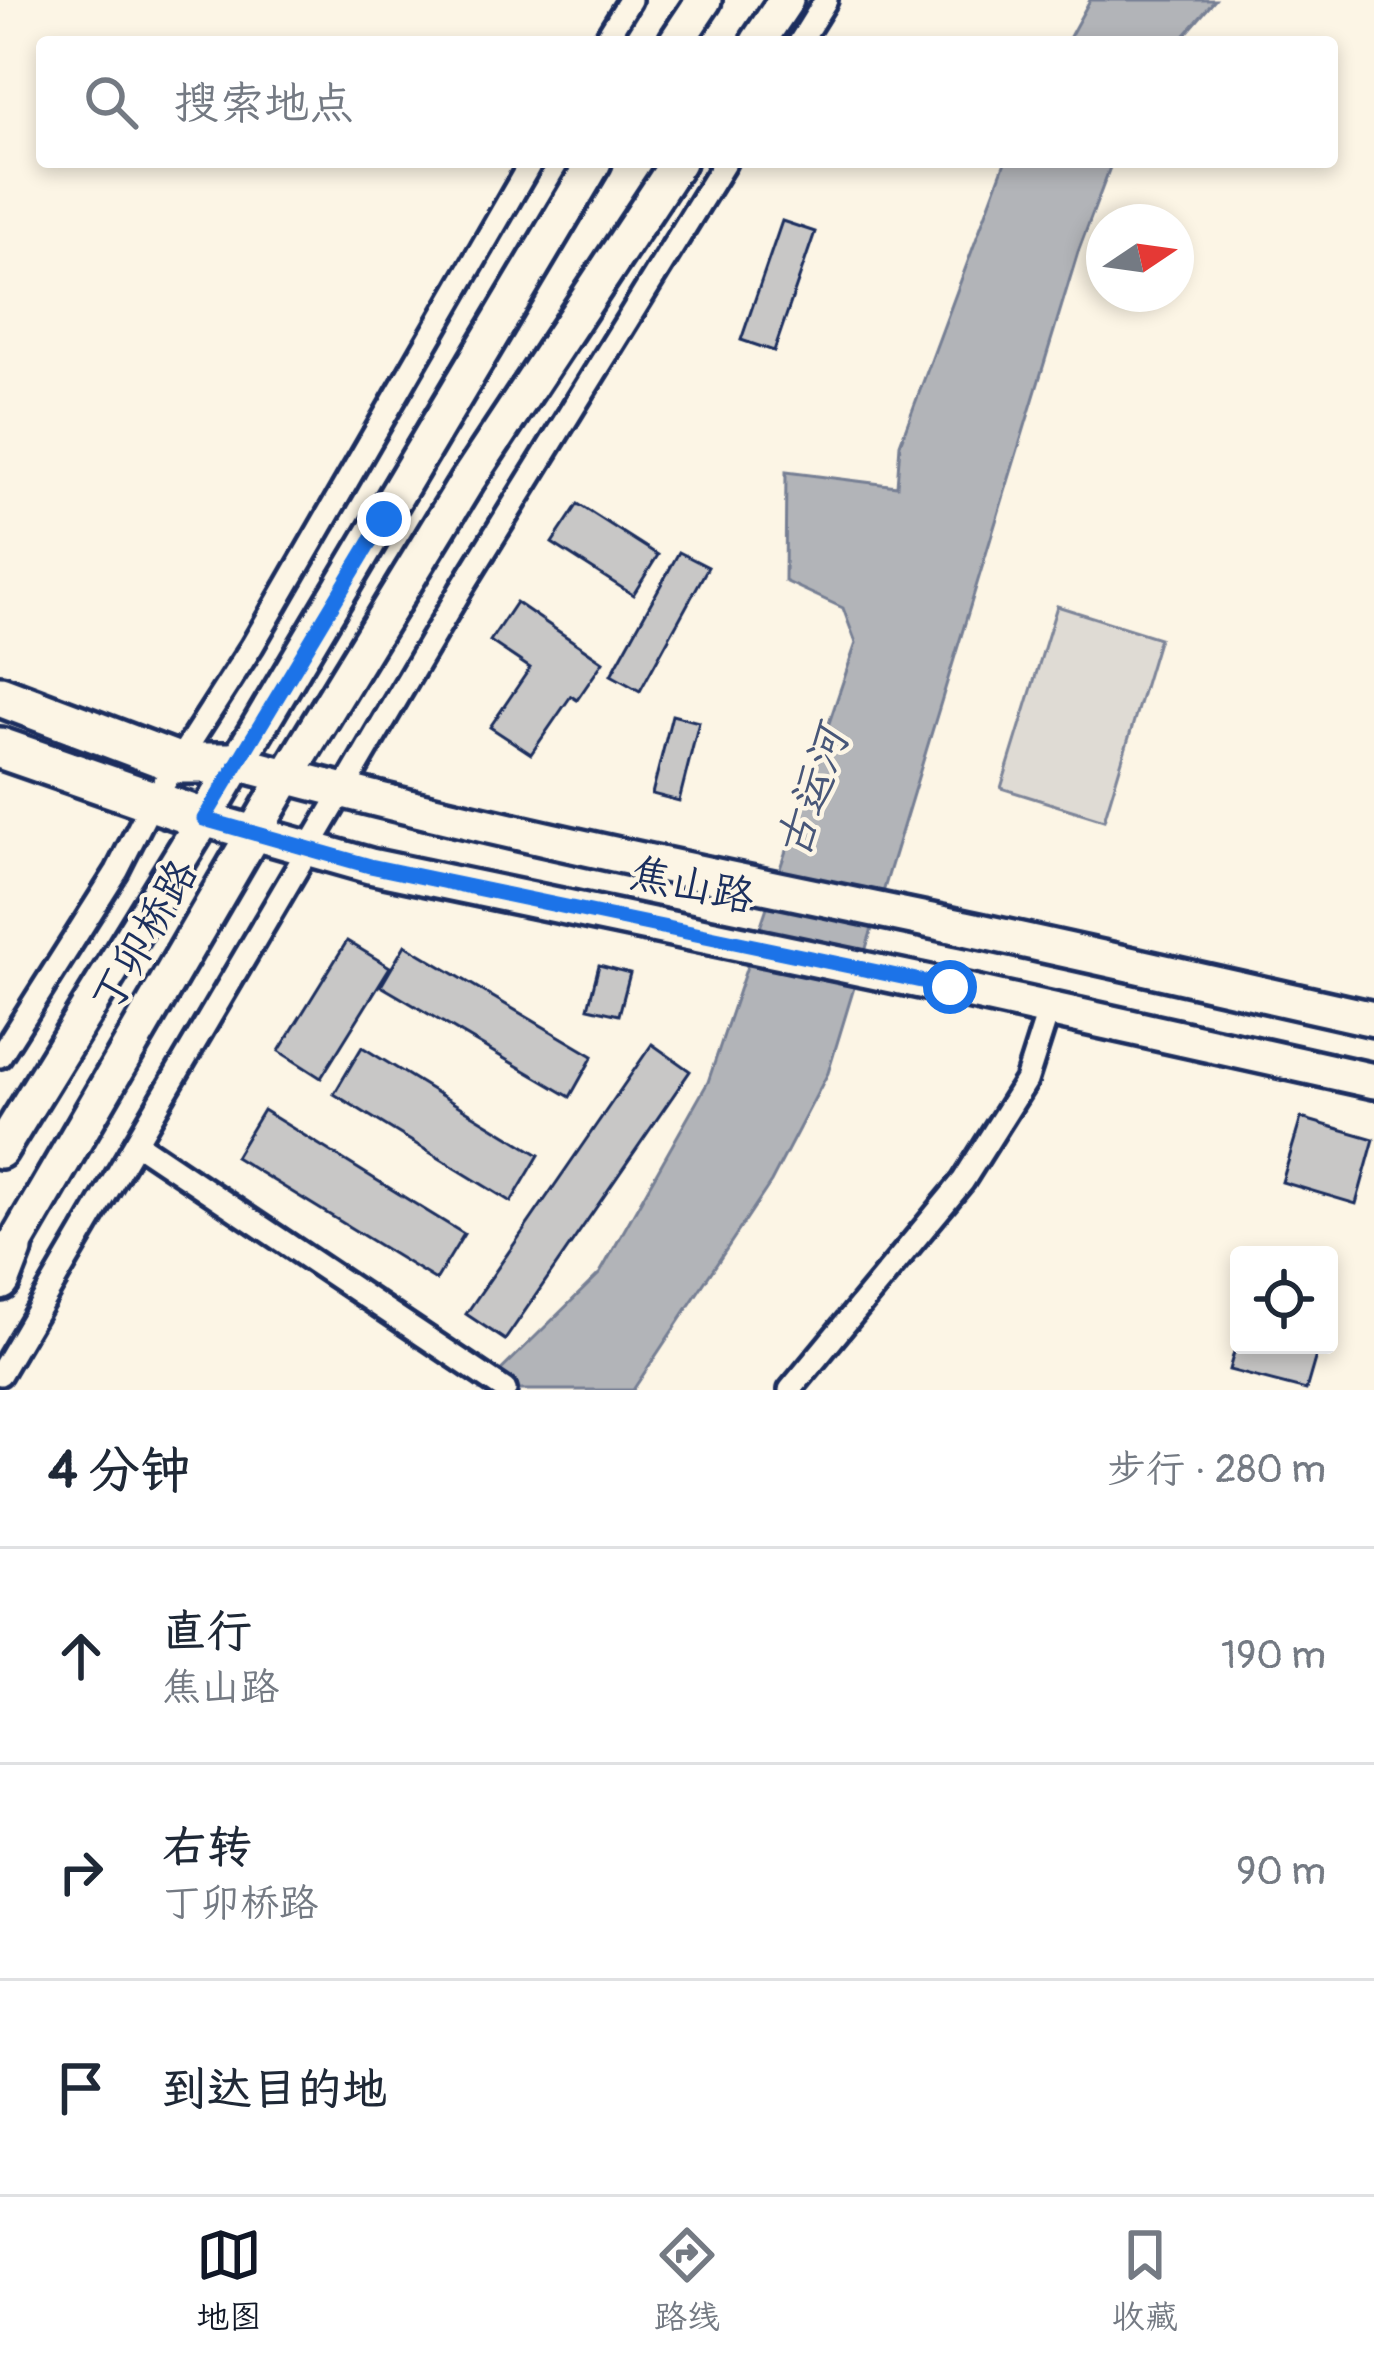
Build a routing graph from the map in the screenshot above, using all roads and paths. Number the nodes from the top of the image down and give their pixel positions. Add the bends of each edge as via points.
1 (630, 0) edge
2 (704, 0) edge
3 (786, 0) edge
4 (826, 0) edge
5 (608, 36) edge
6 (680, 36) edge
7 (762, 36) edge
8 (804, 36) edge
9 (528, 168) edge
10 (590, 168) edge
11 (674, 168) edge
12 (721, 168) edge
13 (0, 696) edge
14 (0, 748) edge
15 (178, 763) junction
16 (238, 763) junction
17 (287, 776) junction
18 (342, 792) junction
19 (152, 802) junction
20 (204, 819) junction
21 (254, 836) junction
22 (308, 850) junction
23 (1049, 1009) junction
24 (1374, 1019) edge
25 (0, 1056) edge
26 (1374, 1081) edge
27 (136, 1143) junction
28 (0, 1151) edge
29 (4, 1266) edge
30 (0, 1374) edge
31 (505, 1390) edge
32 (790, 1390) edge

1 - 5 street
2 - 6 main road
3 - 7 main road
4 - 8 street
9 - 15 street
10 - 16 main road, 丁卯桥路
11 - 17 main road, 丁卯桥路 via 467,481
12 - 18 street
13 - 15 highway
14 - 19 highway
15 - 16 highway
15 - 19 street
16 - 17 main road, 焦山路
16 - 20 main road, 丁卯桥路
17 - 18 main road, 焦山路
17 - 21 main road, 丁卯桥路
18 - 22 street
18 - 24 main road, 焦山路
19 - 20 highway
19 - 25 street
20 - 21 main road, 焦山路
20 - 28 main road, 丁卯桥路
21 - 22 main road, 焦山路
21 - 29 main road, 丁卯桥路
22 - 23 main road, 焦山路
22 - 27 street
23 - 26 main road, 焦山路
23 - 32 street via 1026,1081 963,1181
27 - 30 street
27 - 31 street

